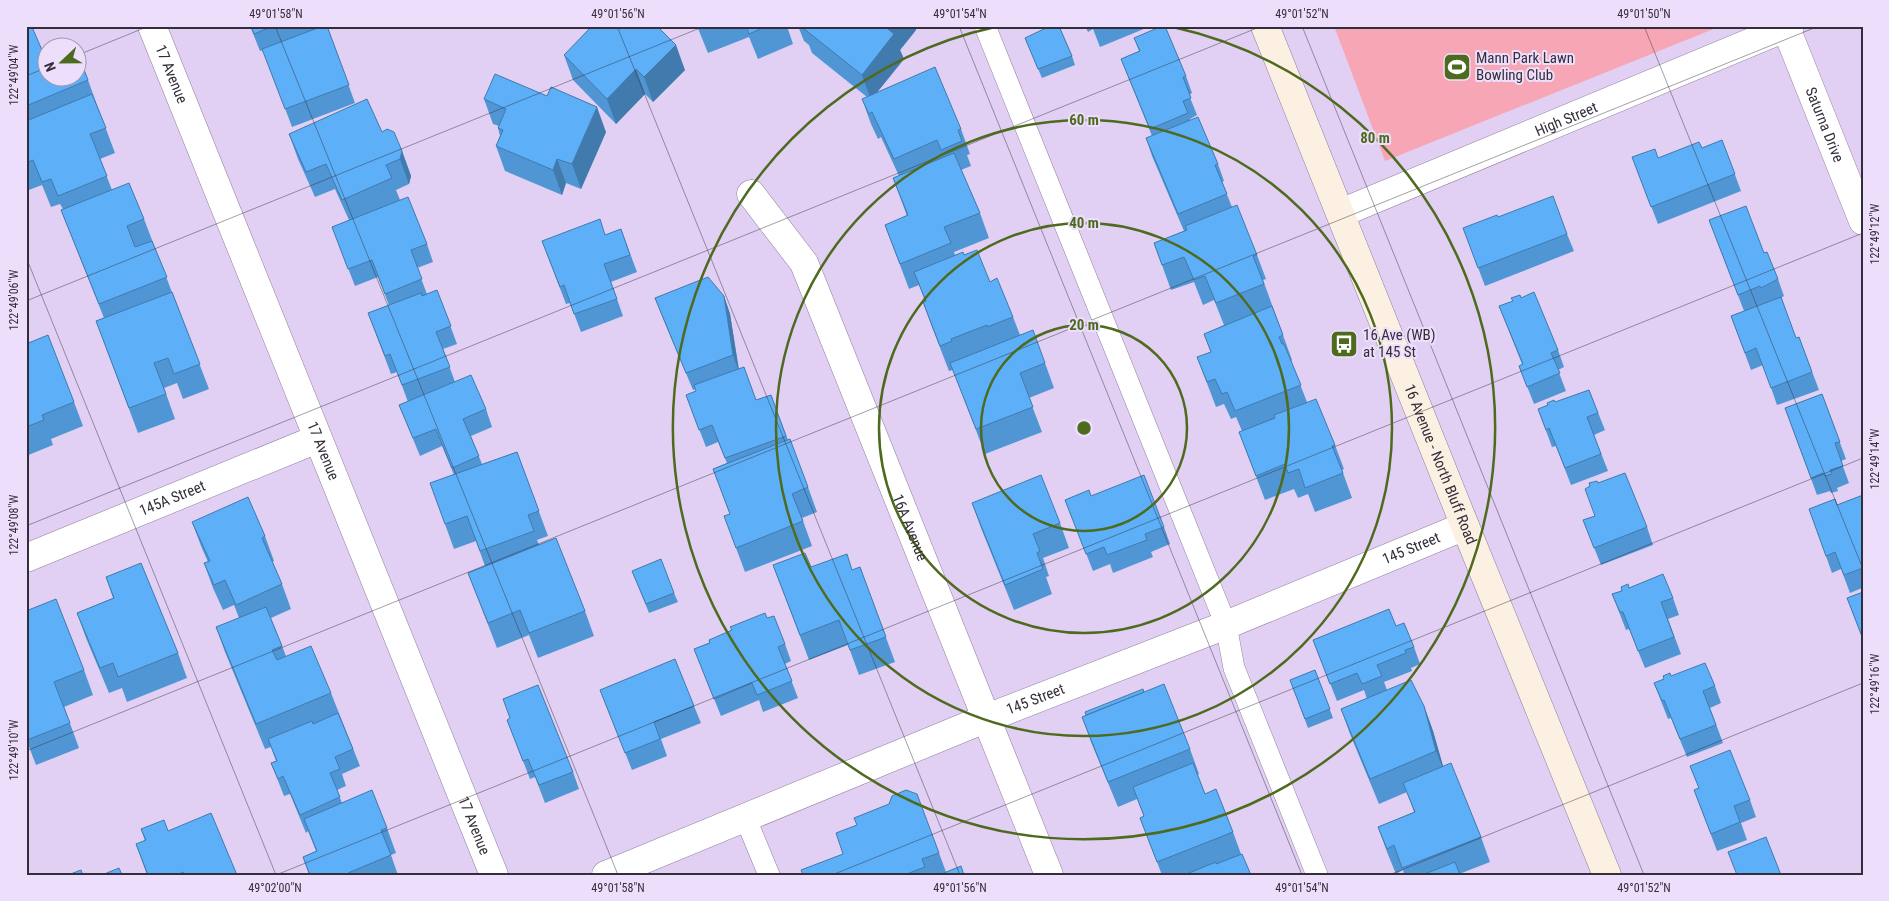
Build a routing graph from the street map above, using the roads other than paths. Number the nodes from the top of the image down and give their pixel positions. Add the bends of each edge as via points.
1 (152, 26) edge
2 (985, 26) edge
3 (1265, 26) edge
4 (1788, 27) edge
5 (751, 194) dead end
6 (1341, 213) junction
7 (1863, 221) edge
8 (318, 439) junction
9 (1465, 526) junction
10 (26, 558) edge
11 (1226, 625) junction
12 (987, 718) junction
13 (745, 817) junction
14 (494, 875) edge
15 (606, 875) edge
16 (769, 875) edge
17 (1049, 875) edge
18 (1317, 875) edge
19 (1607, 875) edge

1 - 8 street, 17 Avenue
2 - 11 lane
3 - 6 main road, 16 Avenue - North Bluff Road
4 - 6 street, High Street
4 - 7 street, Saturna Drive
5 - 12 street, 16A Avenue via 804,264
6 - 9 main road, 16 Avenue - North Bluff Road
8 - 10 street, 145A Street
8 - 14 street, 17 Avenue
9 - 11 street, 145 Street
9 - 19 main road, 16 Avenue - North Bluff Road
11 - 12 street, 145 Street
11 - 18 lane via 1234,668
12 - 13 street, 145 Street
12 - 17 street, 16A Avenue
13 - 15 street, 145 Street
13 - 16 lane

